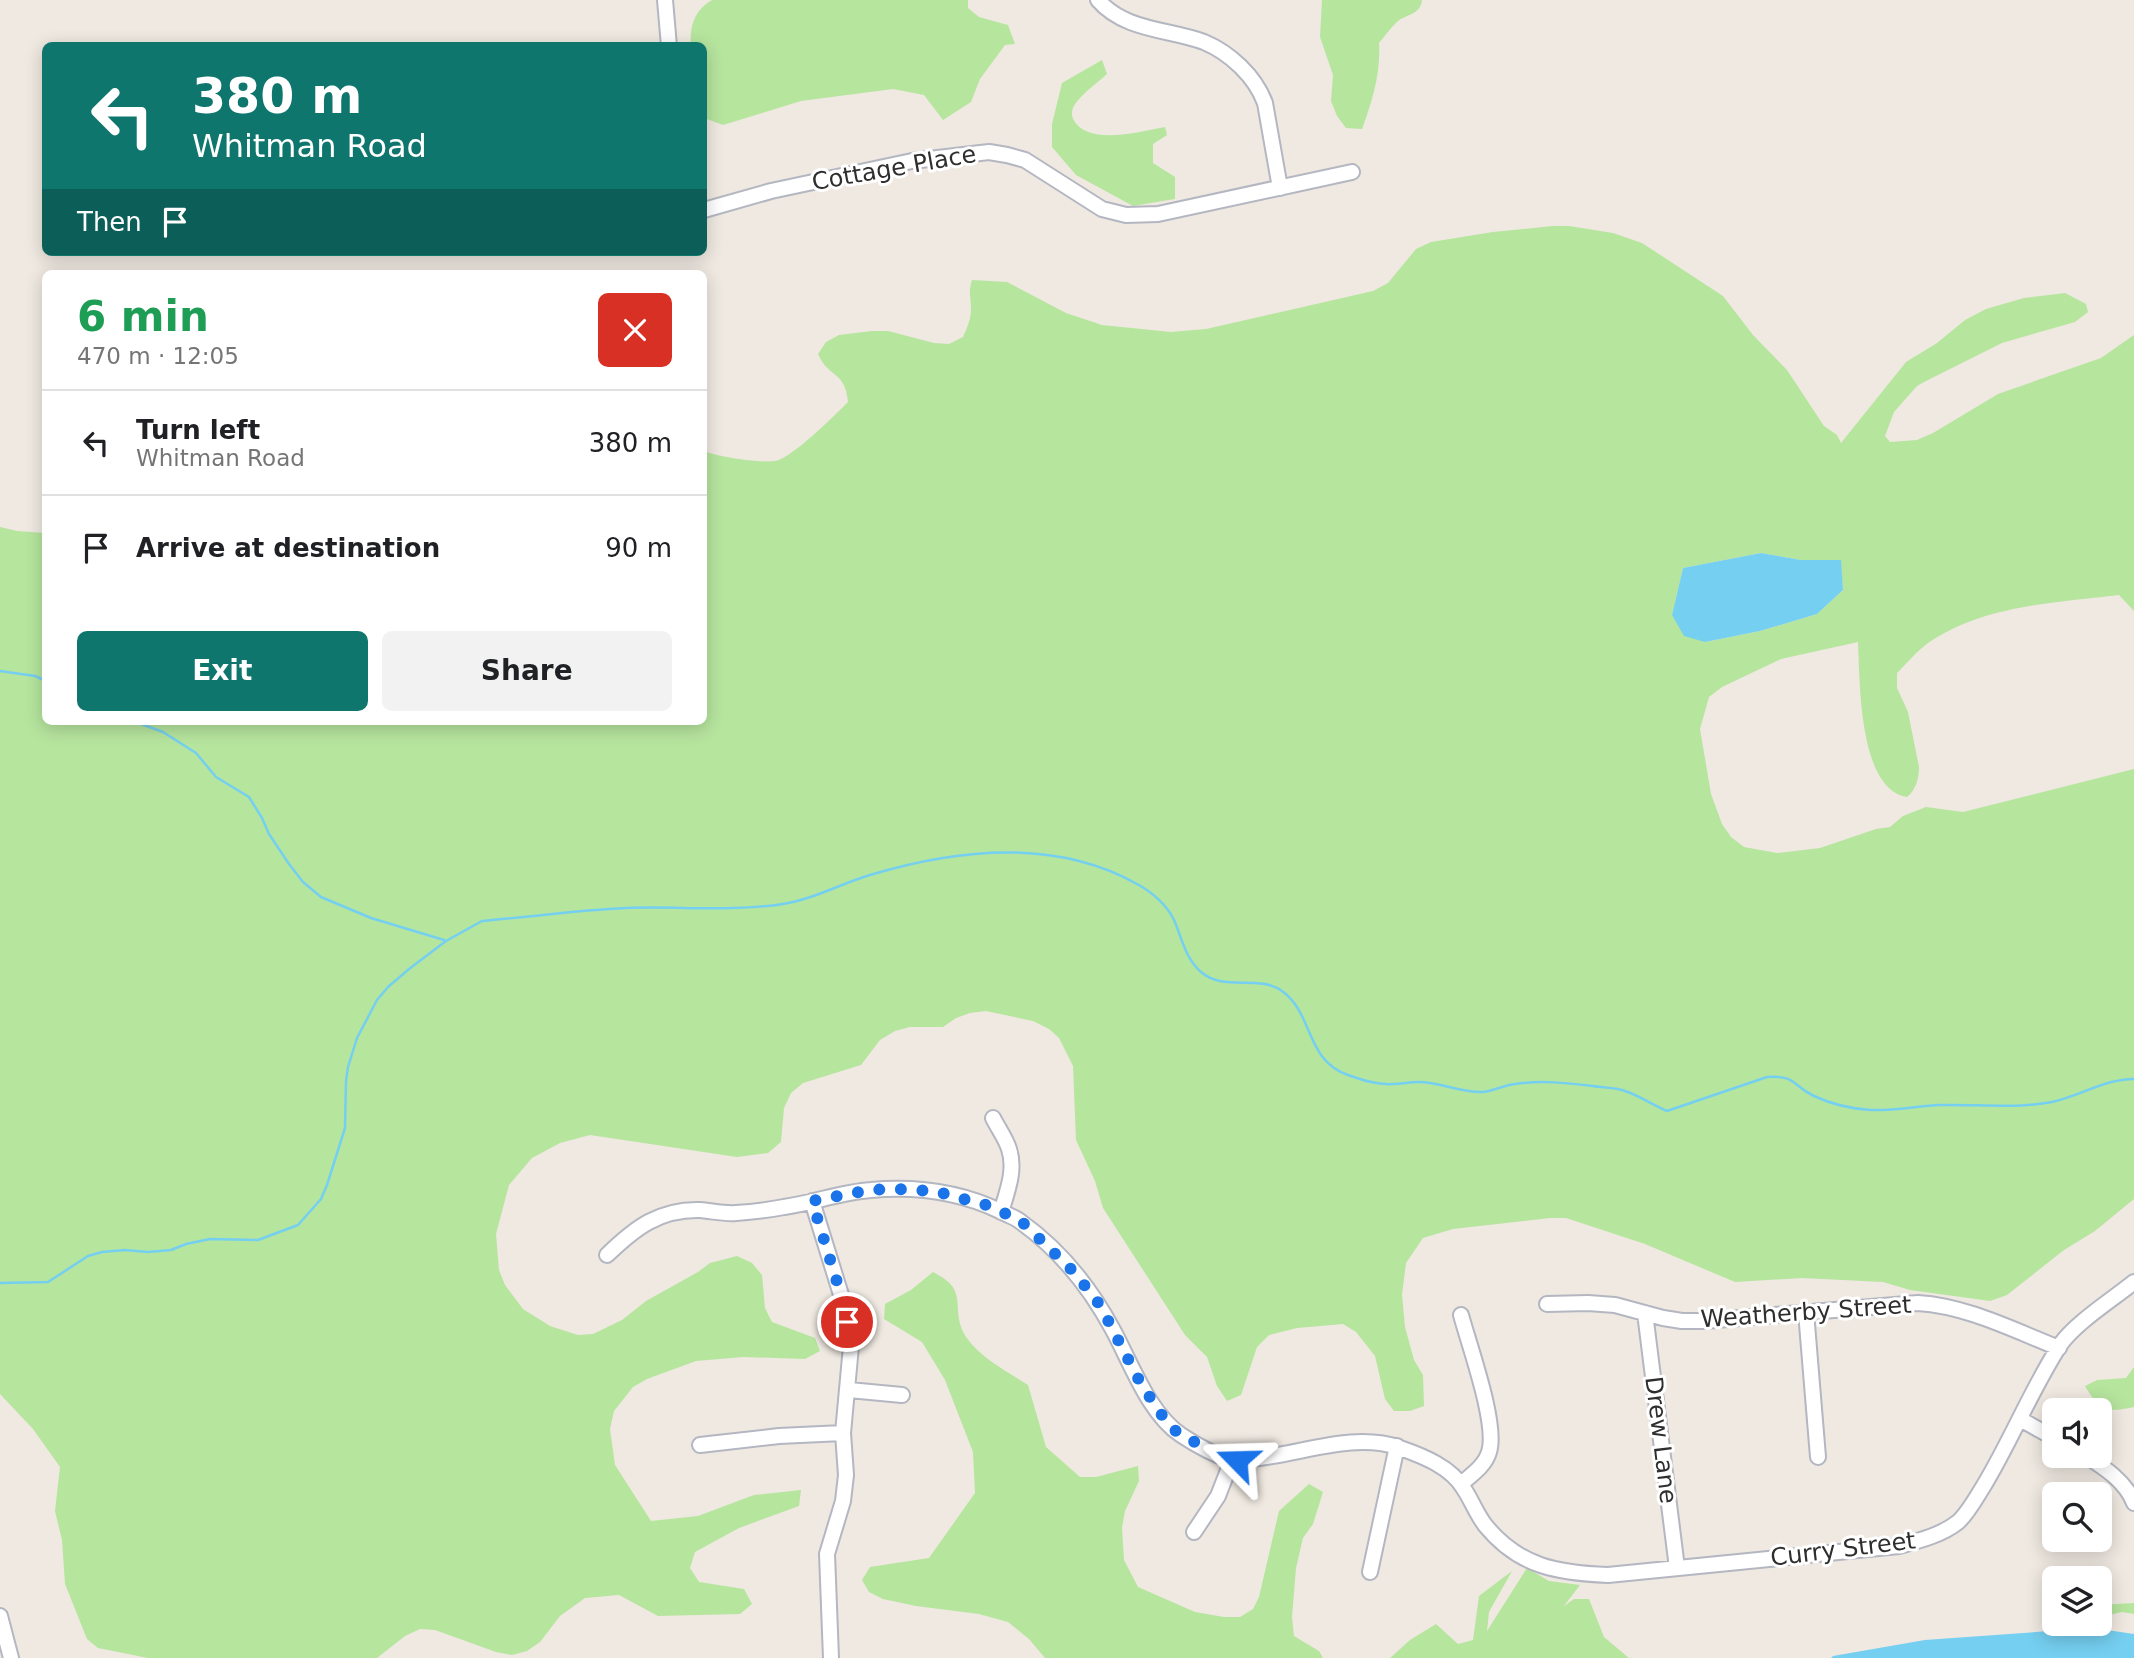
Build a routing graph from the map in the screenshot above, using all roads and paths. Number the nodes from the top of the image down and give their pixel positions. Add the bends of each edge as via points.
1 (665, 0) edge
2 (1098, 0) edge
3 (669, 42) edge
4 (1352, 172) dead end
5 (1280, 188) junction
6 (708, 209) edge
7 (993, 1118) dead end
8 (812, 1201) junction
9 (1000, 1212) junction
10 (607, 1255) dead end
11 (2134, 1282) edge
12 (1547, 1304) dead end
13 (1645, 1312) junction
14 (1805, 1312) junction
15 (1461, 1315) dead end
16 (2059, 1348) junction
17 (849, 1390) junction
18 (902, 1395) dead end
19 (2020, 1419) junction
20 (2042, 1431) edge
21 (843, 1433) junction
22 (700, 1445) dead end
23 (1396, 1446) junction
24 (1818, 1457) dead end
25 (1232, 1460) junction
26 (2103, 1468) edge
27 (1461, 1484) junction
28 (2134, 1503) edge
29 (1194, 1532) dead end
30 (1677, 1568) junction
31 (1370, 1572) dead end
32 (0, 1616) edge
33 (11, 1658) edge
34 (831, 1658) edge

1 - 3 street
2 - 5 street via 1107,10 1132,22 1203,42 1233,60 1253,80 1265,103
4 - 5 street, Cottage Place
5 - 6 street, Cottage Place via 1158,214 1126,215 1102,209 1025,160 989,152 912,161
7 - 9 street via 1011,1160 1009,1188
8 - 9 street via 869,1190 909,1189 956,1195
8 - 10 street via 733,1214 696,1210 658,1216
8 - 17 street via 842,1298 851,1346
9 - 25 street via 1020,1220 1074,1272 1100,1305 1141,1384 1170,1427
11 - 16 street, Curry Street via 2082,1323
12 - 13 street, Weatherby Street via 1615,1305
13 - 14 street, Weatherby Street via 1693,1321
13 - 30 street, Drew Lane
14 - 16 street, Weatherby Street via 1942,1305
14 - 24 street
15 - 27 street via 1491,1422 1489,1454
16 - 19 street, Curry Street
17 - 18 street
17 - 21 street
19 - 20 street
19 - 30 street, Curry Street via 1958,1521 1920,1541
21 - 22 street
21 - 34 street via 843,1501 827,1554
23 - 25 street via 1381,1442 1335,1444
23 - 27 street via 1424,1457
23 - 31 street
25 - 29 street via 1218,1496
26 - 28 street via 2130,1491
27 - 30 street, Curry Street via 1496,1536 1518,1554 1551,1570 1608,1575
32 - 33 street

